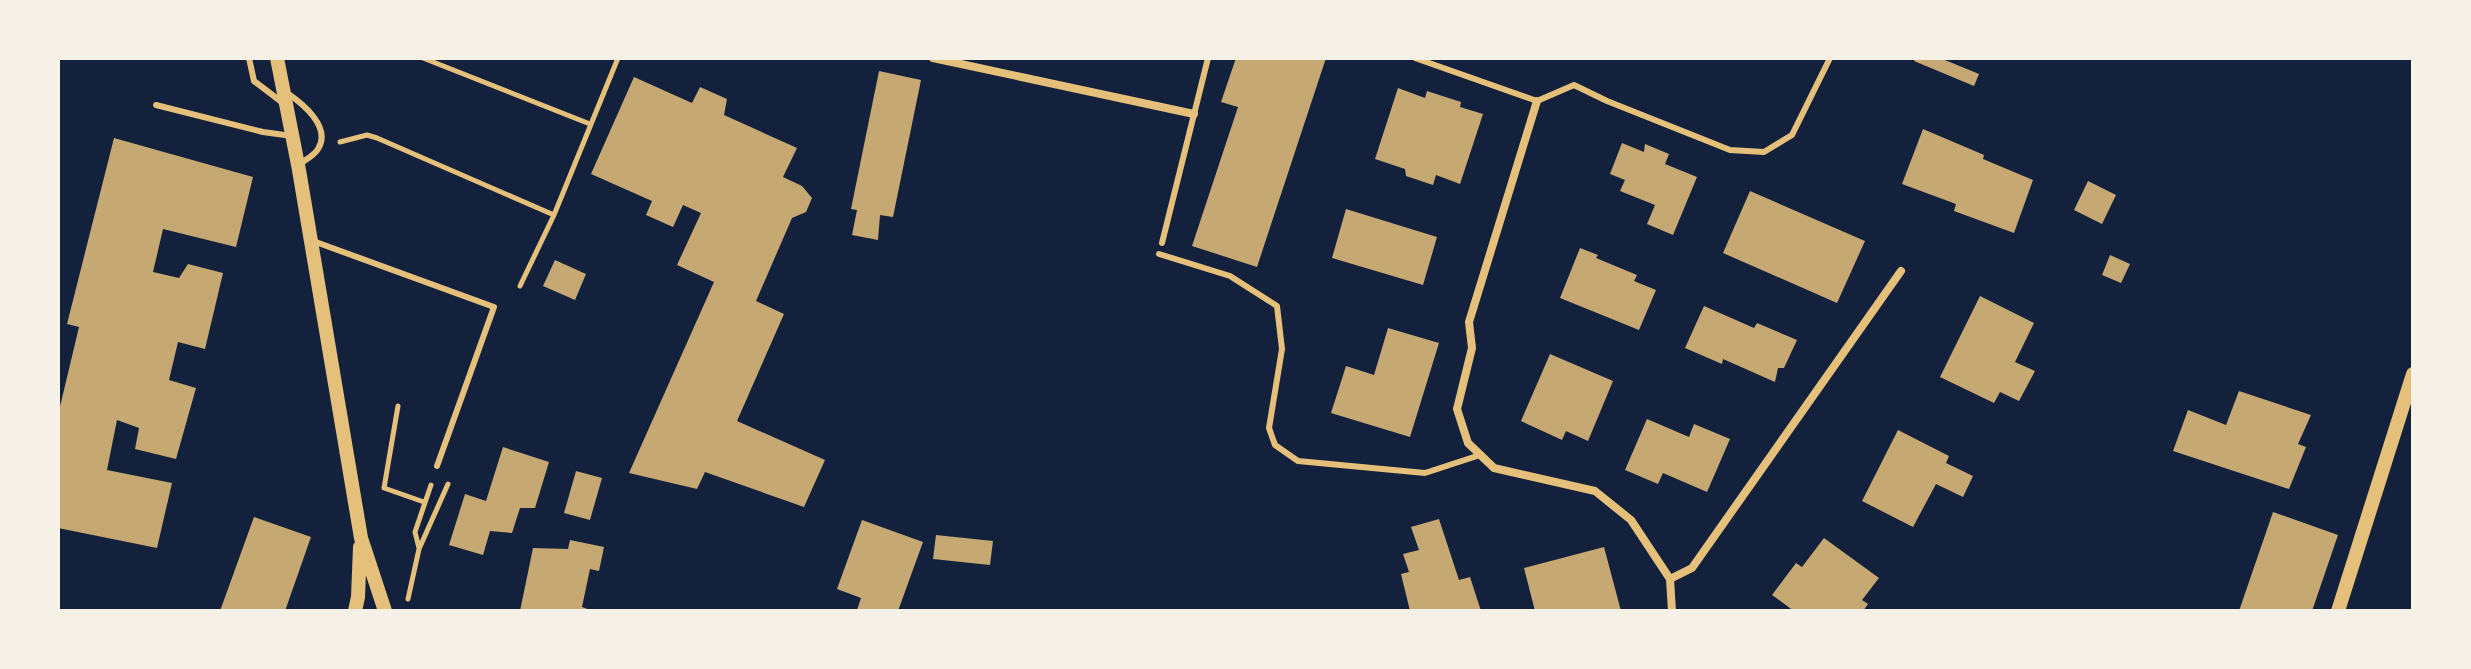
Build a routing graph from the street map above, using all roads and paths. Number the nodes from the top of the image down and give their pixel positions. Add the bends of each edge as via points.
1 (249, 58) edge
2 (277, 58) edge
3 (423, 58) edge
4 (618, 58) edge
5 (933, 58) edge
6 (1208, 58) edge
7 (1415, 58) edge
8 (1830, 58) edge
9 (283, 89) junction
10 (1537, 101) junction
11 (156, 105) dead end
12 (286, 105) junction
13 (1194, 114) junction
14 (590, 124) junction
15 (292, 136) junction
16 (326, 146) dead end
17 (298, 165) junction
18 (554, 215) junction
19 (309, 240) junction
20 (1162, 243) dead end
21 (1159, 254) dead end
22 (1901, 271) dead end
23 (520, 286) dead end
24 (2413, 374) edge
25 (398, 406) dead end
26 (1480, 455) junction
27 (437, 466) joint
28 (453, 472) dead end
29 (384, 488) junction
30 (374, 491) dead end
31 (424, 502) junction
32 (361, 538) junction
33 (419, 549) junction
34 (1670, 579) junction
35 (355, 611) edge
36 (385, 611) edge
37 (408, 611) edge
38 (1672, 611) edge
39 (2338, 611) edge

1 - 12 lane via 254,81
2 - 9 street
3 - 14 path
4 - 14 path
5 - 13 street
6 - 13 lane
7 - 10 lane
8 - 10 lane via 1792,135 1764,152 1730,150 1574,85
9 - 12 street
9 - 17 lane via 315,117 319,130 321,145
10 - 26 street via 1469,322 1472,348 1457,409 1468,443
11 - 15 lane
12 - 15 street
13 - 20 lane
14 - 18 path
15 - 17 street
16 - 18 path via 367,135 377,138
17 - 19 street
18 - 23 path
19 - 27 lane via 494,307
19 - 32 street
21 - 26 lane via 1230,276 1277,306 1282,349 1269,428 1275,445 1298,461 1425,473
22 - 34 street via 1692,568
24 - 39 street
25 - 29 path
26 - 34 street via 1494,468 1595,491 1631,520
27 - 31 path
28 - 33 path
29 - 30 path
29 - 31 path
31 - 33 path via 415,532
32 - 35 street
32 - 36 street
33 - 37 path
34 - 38 street

